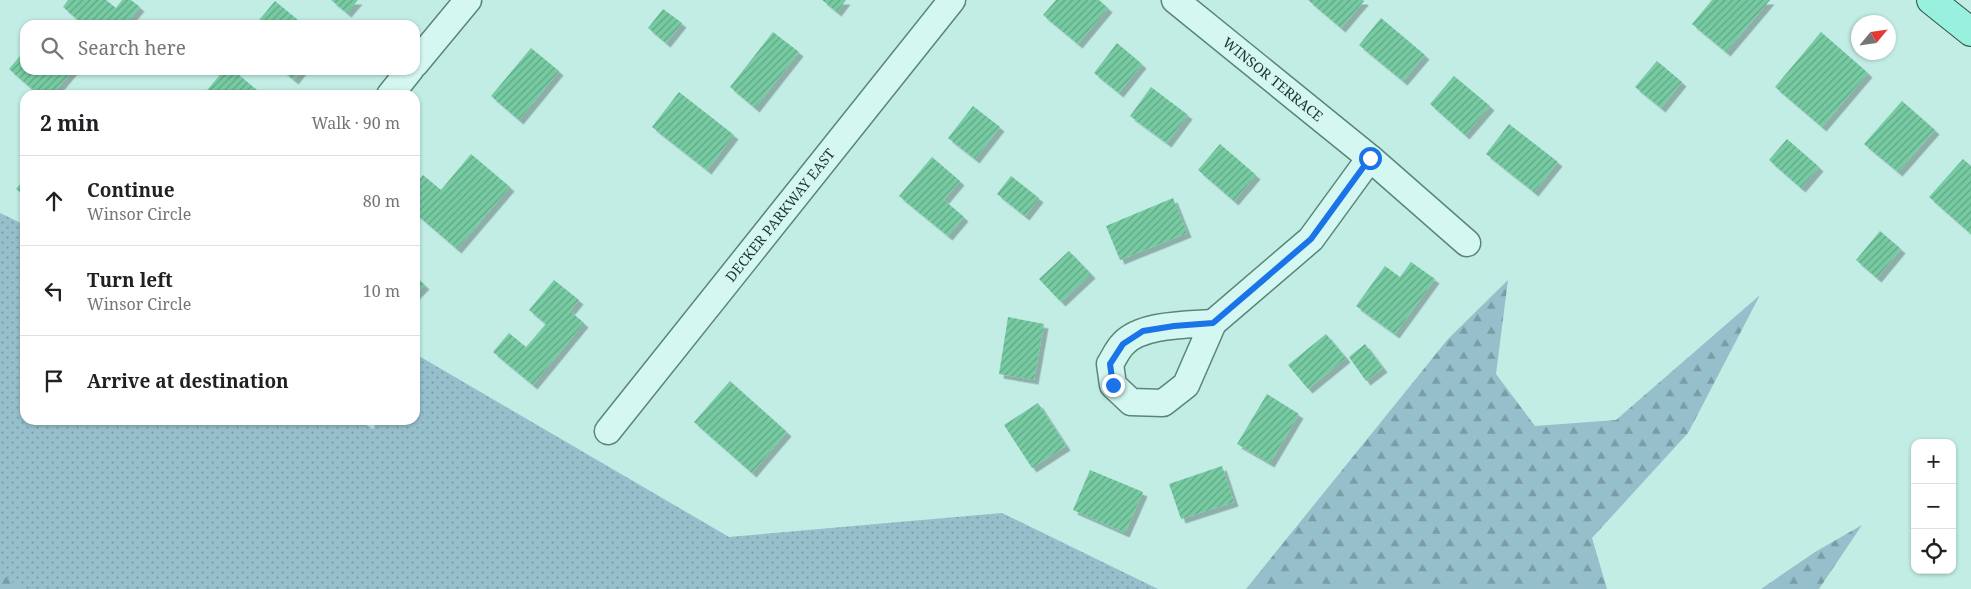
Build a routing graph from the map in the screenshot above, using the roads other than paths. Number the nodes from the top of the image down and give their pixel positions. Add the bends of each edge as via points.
1 (468, 0) edge
2 (952, 0) edge
3 (1176, 0) edge
4 (1931, 0) edge
5 (1971, 32) edge
6 (420, 58) edge
7 (406, 75) edge
8 (394, 90) edge
9 (1370, 158) junction
10 (1467, 243) dead end
11 (1213, 323) dead end
12 (608, 431) dead end

1 - 6 street
2 - 12 street, DECKER PARKWAY EAST
3 - 9 street, WINSOR TERRACE
4 - 5 main road
7 - 8 street
9 - 10 street, WINSOR TERRACE
9 - 11 street via 1311,239

